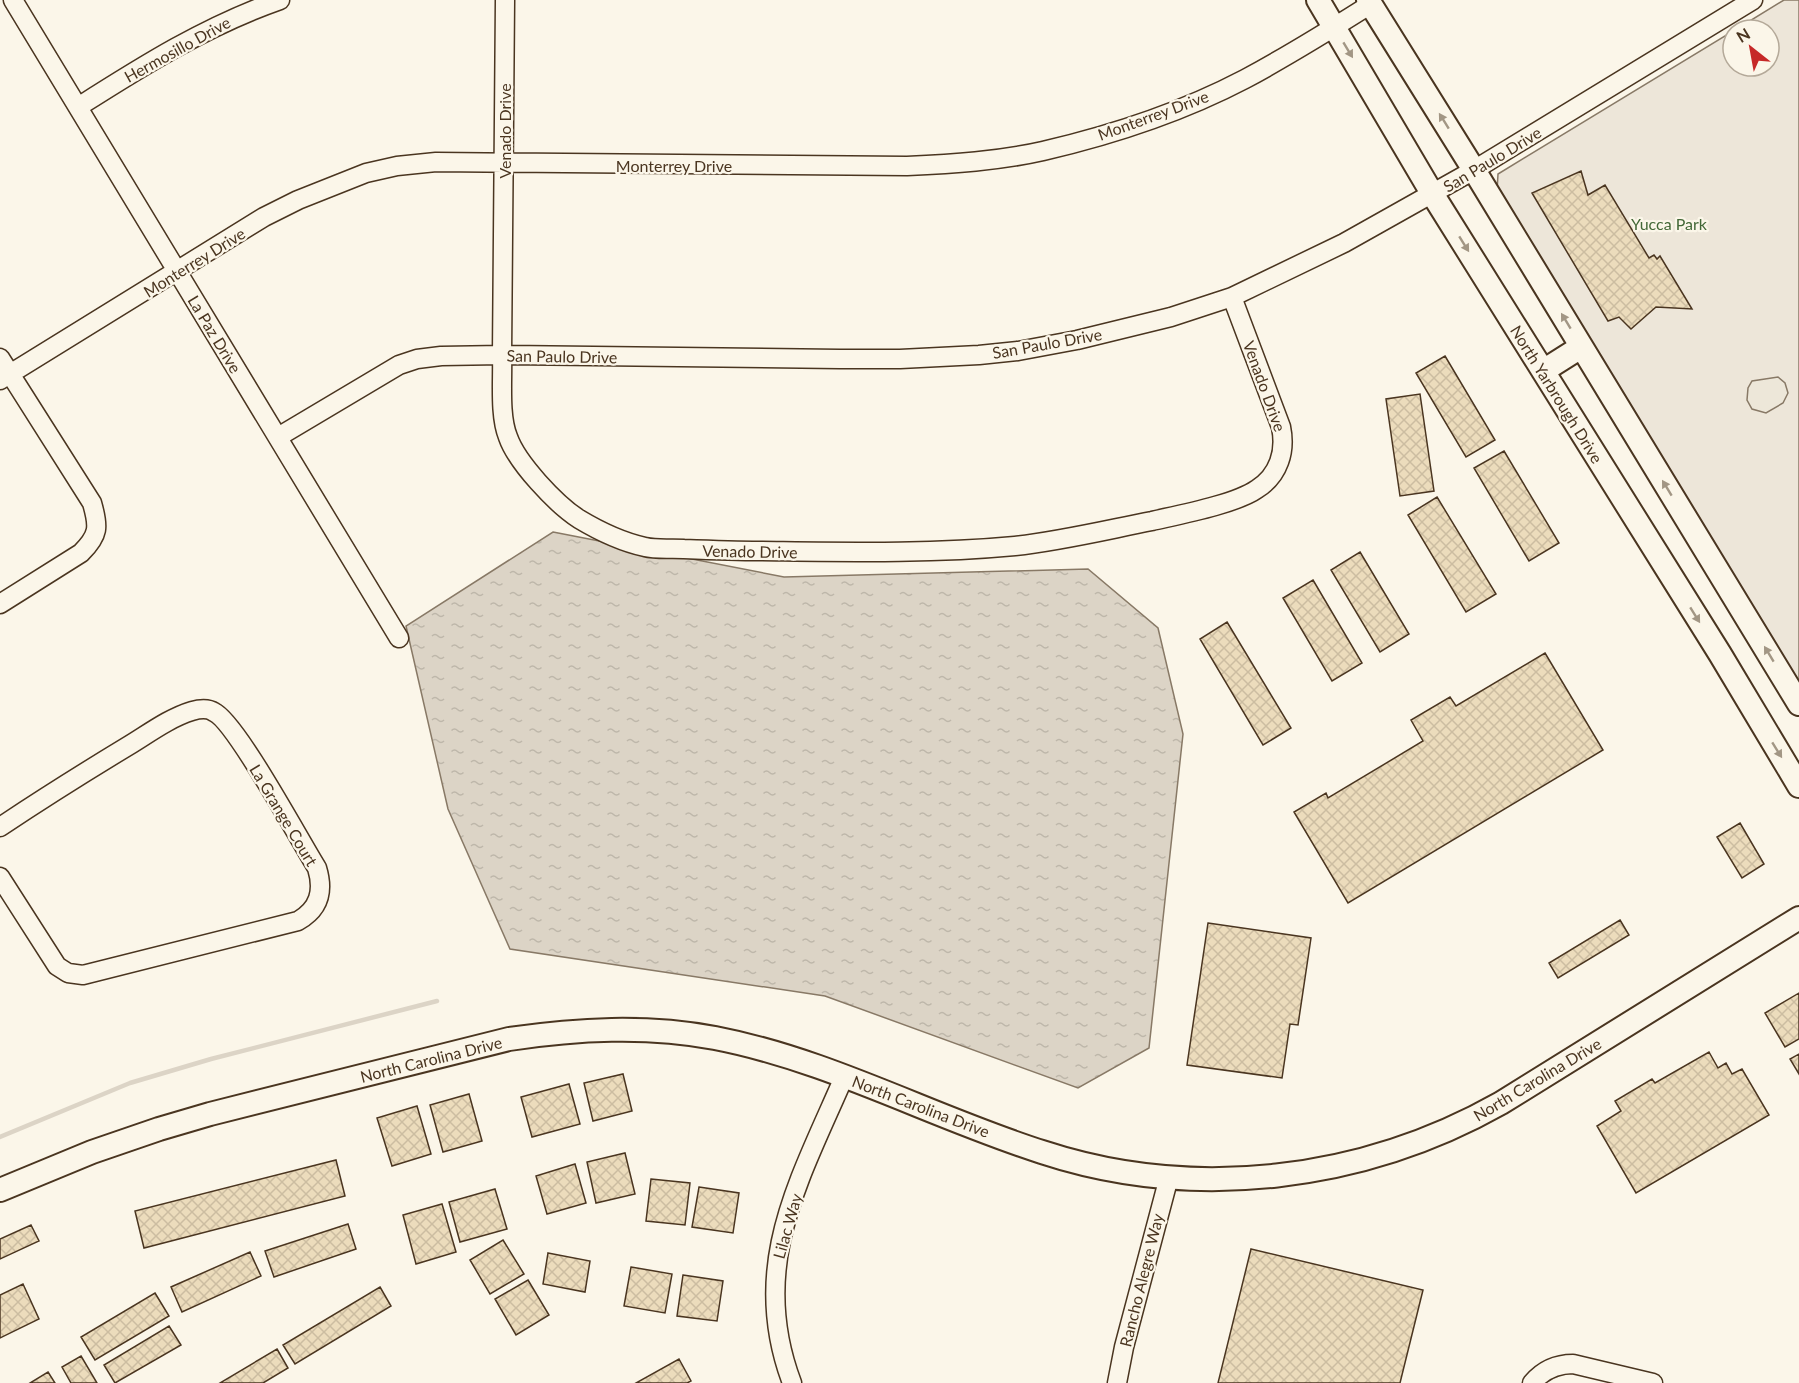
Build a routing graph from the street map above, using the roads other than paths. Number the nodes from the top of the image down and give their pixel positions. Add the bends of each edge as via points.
1 (13, 0) edge
2 (280, 0) edge
3 (505, 0) edge
4 (1318, 0) edge
5 (1753, 0) edge
6 (1370, 2) edge
7 (1334, 27) junction
8 (78, 107) junction
9 (504, 164) junction
10 (1474, 170) junction
11 (1433, 195) junction
12 (178, 272) junction
13 (1232, 297) junction
14 (1581, 347) junction
15 (502, 356) junction
16 (0, 358) edge
17 (1543, 371) junction
18 (5, 378) edge
19 (278, 437) junction
20 (0, 604) edge
21 (399, 638) dead end
22 (1799, 704) edge
23 (1799, 786) edge
24 (0, 827) edge
25 (0, 877) edge
26 (1799, 918) edge
27 (844, 1077) junction
28 (1169, 1177) junction
29 (0, 1190) edge
30 (792, 1383) edge
31 (1117, 1383) edge
32 (1532, 1383) edge
33 (1653, 1383) edge

1 - 8 street, La Paz Drive
2 - 8 street, Hermosillo Drive via 197,35
3 - 9 street, Venado Drive
4 - 7 main road, North Yarbrough Drive
5 - 10 street, San Paulo Drive
6 - 7 street, Monterrey Drive
10 -> 6 main road
7 - 9 street, Monterrey Drive via 1211,95 1128,127 1041,151 965,163 907,166
7 -> 11 main road, North Yarbrough Drive
8 - 12 street, La Paz Drive
9 - 12 street, Monterrey Drive via 436,162 366,173 264,217
9 - 15 street, Venado Drive
10 - 11 street, San Paulo Drive
14 -> 10 main road
11 - 13 street, San Paulo Drive
11 -> 17 main road, North Yarbrough Drive
12 - 18 street, Monterrey Drive
12 - 19 street, La Paz Drive
13 - 15 street, San Paulo Drive via 1077,340 979,355 864,359
13 - 15 street, Venado Drive via 1281,427 1280,462 1269,479 1244,496 1173,516 1016,546 890,553 733,551 646,547 606,534 552,498 514,449 507,436 504,414
14 - 17 main road
22 -> 14 main road
15 - 19 street, San Paulo Drive via 441,356 399,365
16 - 18 street
17 -> 23 main road, North Yarbrough Drive
18 - 20 street via 92,503 98,522 92,542 81,553
19 - 21 street, La Paz Drive
24 - 25 street, La Grange Court via 174,718 203,709 213,711 223,717 240,741 316,868 321,893 314,909 298,921 83,975 68,973 57,966
26 - 28 main road, North Carolina Drive via 1461,1124 1354,1162 1283,1176 1230,1180
27 - 28 main road, North Carolina Drive via 1041,1152 1110,1169
27 - 29 main road, North Carolina Drive via 767,1050 713,1038 609,1029 559,1032 509,1039 210,1114 92,1152
27 - 30 street, Lilac Way via 781,1234 774,1296 777,1334
28 - 31 street, Rancho Alegre Way
32 - 33 street via 1550,1368 1573,1364

